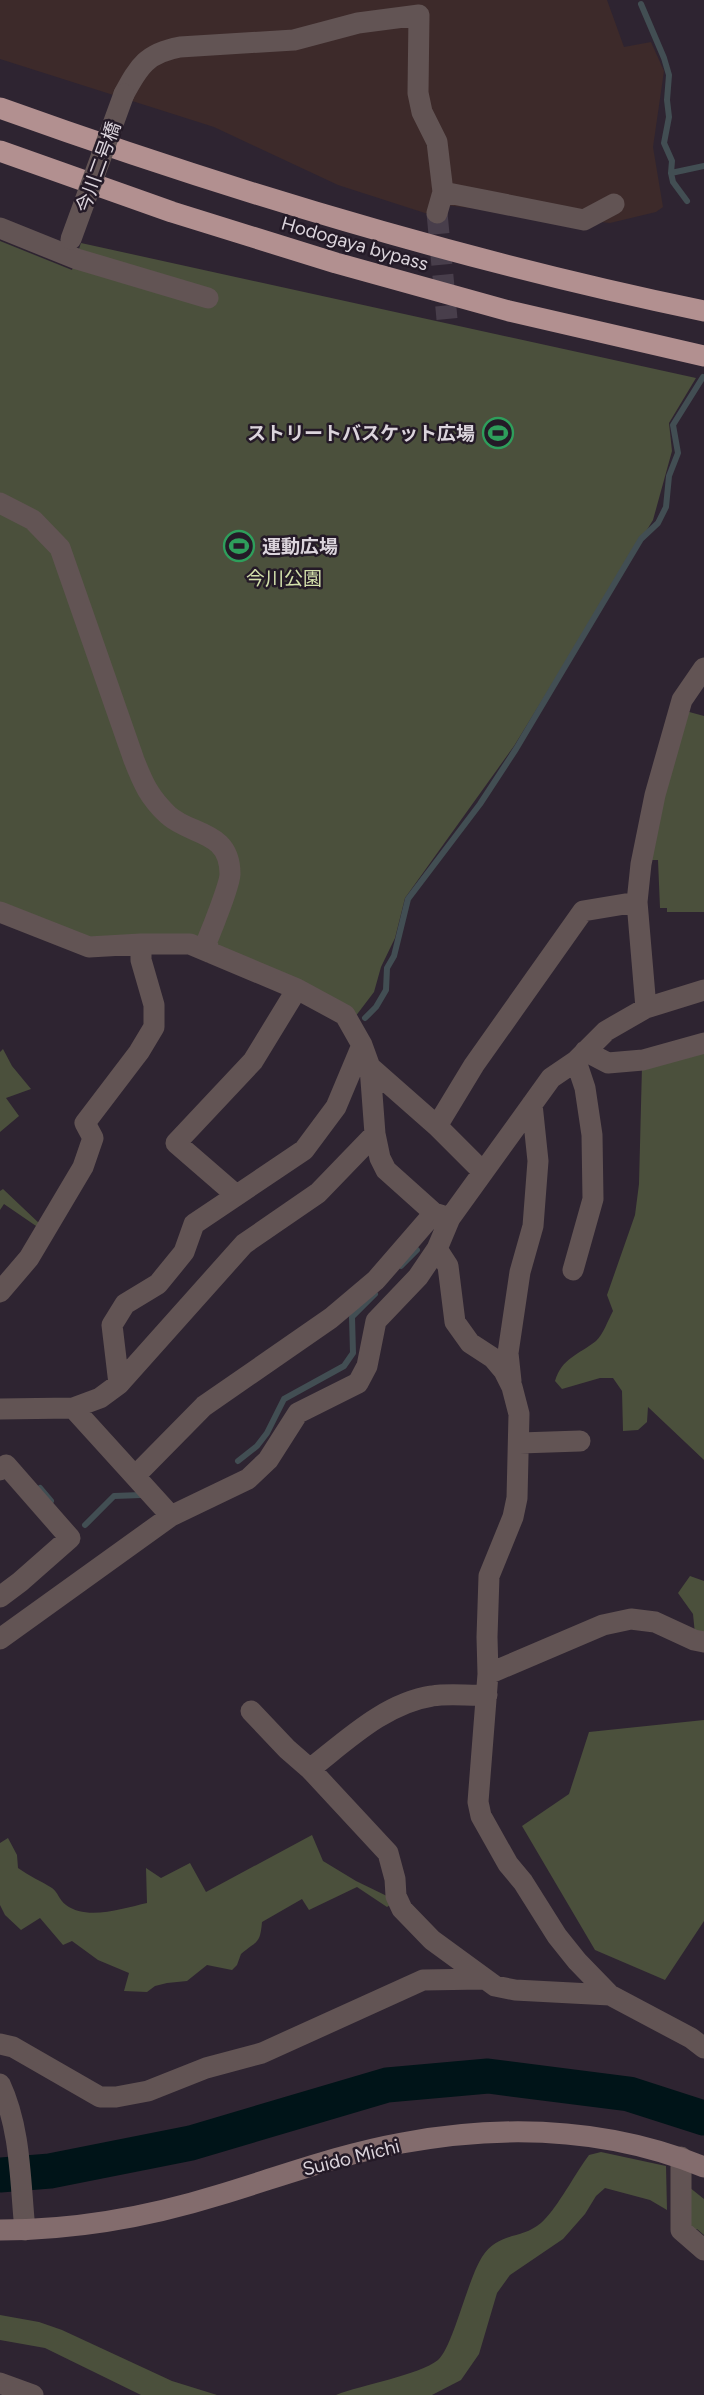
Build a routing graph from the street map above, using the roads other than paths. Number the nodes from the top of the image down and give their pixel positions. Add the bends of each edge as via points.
1 (0, 107) edge
2 (0, 151) edge
3 (614, 204) dead end
4 (0, 228) edge
5 (68, 247) junction
6 (208, 298) dead end
7 (704, 311) edge
8 (704, 356) edge
9 (0, 503) edge
10 (704, 668) edge
11 (637, 902) junction
12 (0, 912) edge
13 (141, 944) junction
14 (209, 952) junction
15 (297, 989) junction
16 (704, 990) edge
17 (646, 1008) junction
18 (704, 1043) edge
19 (362, 1045) junction
20 (581, 1056) junction
21 (370, 1067) junction
22 (532, 1104) junction
23 (437, 1126) junction
24 (375, 1133) junction
25 (482, 1171) junction
26 (236, 1195) junction
27 (442, 1216) junction
28 (437, 1249) junction
29 (573, 1270) dead end
30 (0, 1292) edge
31 (119, 1384) junction
32 (512, 1387) junction
33 (73, 1408) junction
34 (0, 1409) edge
35 (580, 1441) dead end
36 (520, 1443) junction
37 (0, 1470) edge
38 (135, 1476) junction
39 (171, 1516) junction
40 (0, 1597) edge
41 (0, 1639) edge
42 (704, 1642) edge
43 (488, 1674) junction
44 (486, 1695) junction
45 (251, 1711) dead end
46 (310, 1769) junction
47 (483, 1979) junction
48 (610, 1995) junction
49 (0, 2044) edge
50 (704, 2048) edge
51 (0, 2084) edge
52 (681, 2167) junction
53 (704, 2167) edge
54 (0, 2230) edge
55 (25, 2230) junction
56 (704, 2250) edge
57 (0, 2383) edge
58 (33, 2395) edge

1 - 7 highway, Hodogaya bypass via 145,160 383,233 610,292
2 - 8 highway, Hodogaya bypass via 336,263 509,311
3 - 5 street, 今川二号橋, bridge via 584,220 440,202 437,142 418,93 419,15 358,23 294,40 180,47 146,60 124,94
4 - 5 street
5 - 6 street
9 - 14 street via 33,520 60,548 148,794 170,818 215,839 226,855 231,876 207,941
10 - 11 street via 682,700 655,795
11 - 17 street
11 - 23 street via 583,911 474,1065
12 - 13 street via 89,947
13 - 14 street via 190,944
13 - 30 street via 154,1005 153,1027 85,1123 93,1138 83,1167 29,1258
14 - 15 street
15 - 19 street via 345,1015
15 - 26 street via 253,1061 176,1143
16 - 17 street
17 - 20 street via 606,1031
18 - 20 street via 643,1060 608,1063
19 - 21 street
19 - 26 street via 336,1107 304,1150
20 - 22 street via 551,1078
20 - 29 street via 592,1135 593,1199
21 - 23 street
21 - 24 street
22 - 25 street
22 - 32 street via 538,1161 533,1226 520,1272 508,1353
23 - 25 street
24 - 27 street via 386,1170
24 - 31 street via 318,1193 244,1244
25 - 27 street
26 - 31 street via 194,1224 184,1252 158,1284 125,1304 112,1325
27 - 28 street
27 - 38 street via 331,1318 204,1406
28 - 32 street via 448,1266 455,1322 470,1343 493,1358
28 - 39 street via 418,1277 376,1321 368,1366 358,1383 298,1413 268,1460 248,1479
31 - 33 street via 100,1398
32 - 36 street
33 - 34 street
33 - 38 street
35 - 36 street
36 - 43 street via 513,1517 489,1576
37 - 40 street via 6,1465 70,1538
38 - 39 street
39 - 41 street via 139,1544
42 - 43 street via 655,1622 631,1619 603,1625
43 - 44 street
44 - 46 street via 432,1696 412,1702 366,1725
44 - 48 street via 478,1802 481,1816 556,1936
45 - 46 street
46 - 47 street via 388,1853 402,1909 432,1940
47 - 48 street via 515,1990
47 - 49 street via 424,1980 262,2053 116,2097 100,2097
48 - 50 street
51 - 55 street via 16,2136
52 - 53 street, Suido Michi
52 - 55 street, Suido Michi via 596,2136 480,2133 402,2143 156,2212
52 - 56 street via 681,2230
54 - 55 street, Suido Michi
57 - 58 street

